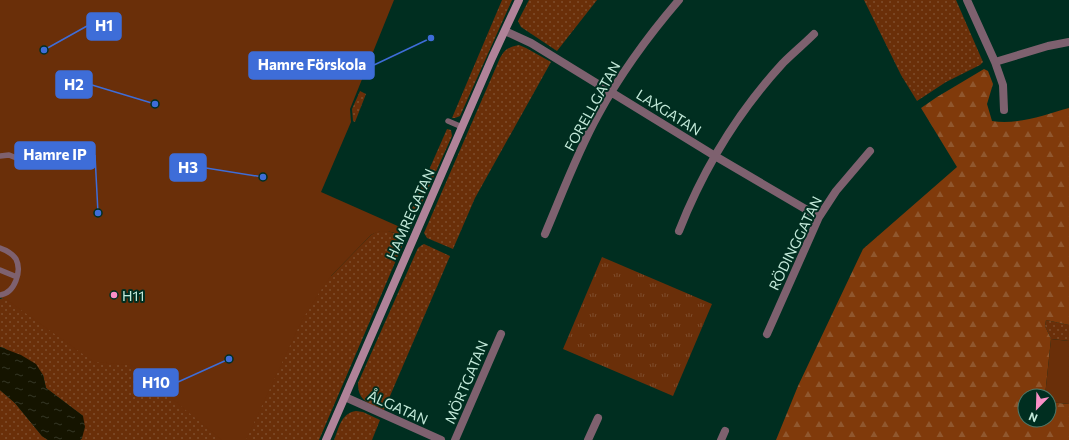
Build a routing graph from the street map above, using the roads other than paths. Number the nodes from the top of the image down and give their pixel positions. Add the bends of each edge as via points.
1 (519, 0) edge
2 (678, 0) edge
3 (967, 0) edge
4 (505, 31) junction
5 (814, 34) dead end
6 (1069, 42) edge
7 (995, 62) junction
8 (611, 92) junction
9 (1004, 110) dead end
10 (448, 121) dead end
11 (462, 127) junction
12 (870, 151) dead end
13 (0, 156) edge
14 (715, 156) junction
15 (19, 159) dead end
16 (819, 217) junction
17 (678, 231) dead end
18 (545, 234) dead end
19 (0, 248) edge
20 (0, 270) edge
21 (17, 277) junction
22 (0, 295) edge
23 (501, 334) dead end
24 (767, 334) dead end
25 (345, 398) junction
26 (598, 418) dead end
27 (724, 431) dead end
28 (326, 440) edge
29 (441, 440) edge
30 (455, 440) edge
31 (588, 440) edge
32 (721, 440) edge

1 - 4 street, HAMREGATAN
2 - 8 street, FORELLGATAN via 640,48
3 - 7 street
4 - 8 street, LAXGATAN via 531,43
4 - 11 street, HAMREGATAN
5 - 14 street via 783,64 752,101
6 - 7 street
7 - 9 street via 1002,85
8 - 14 street, LAXGATAN
8 - 18 street, FORELLGATAN via 581,149
10 - 11 lane
11 - 25 street, HAMREGATAN
12 - 16 street, RÖDINGGATAN via 836,191
13 - 15 lane via 9,155
14 - 16 street, LAXGATAN
14 - 17 street
16 - 24 street, RÖDINGGATAN
19 - 21 lane via 11,253 16,259
20 - 21 lane
21 - 22 lane via 11,290
23 - 30 street, MÖRTGATAN
25 - 28 street, HAMREGATAN
25 - 29 street, ÅLGATAN
26 - 31 street
27 - 32 street

